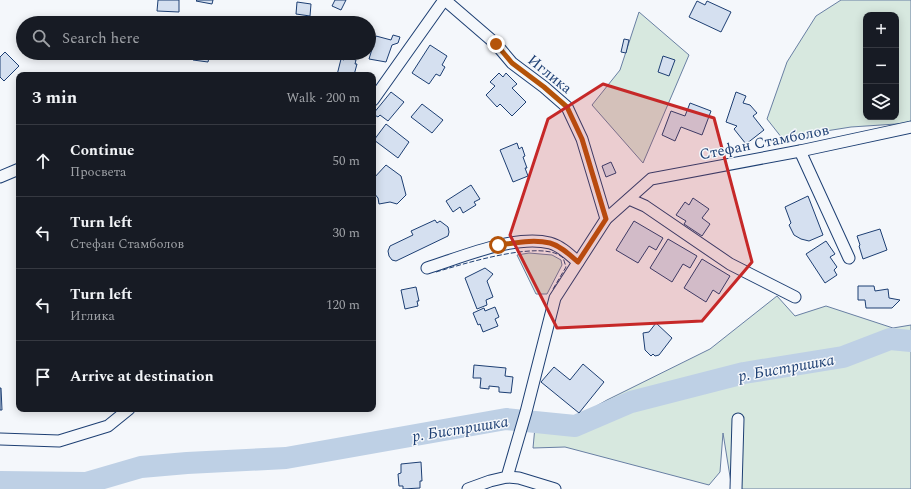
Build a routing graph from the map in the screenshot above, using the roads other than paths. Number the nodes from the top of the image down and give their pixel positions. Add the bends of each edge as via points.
1 (444, 0) edge
2 (376, 96) edge
3 (911, 127) edge
4 (800, 151) junction
5 (16, 170) edge
6 (0, 177) edge
7 (629, 199) junction
8 (606, 219) junction
9 (849, 258) dead end
10 (578, 262) junction
11 (427, 268) dead end
12 (795, 296) dead end
13 (125, 412) edge
14 (738, 419) dead end
15 (0, 439) edge
16 (507, 477) junction
17 (468, 489) edge
18 (555, 489) edge
19 (736, 489) edge

1 - 2 street
1 - 8 street, Иглика via 496,44 512,63 567,107 582,139
3 - 4 street, Стефан Стамболов
4 - 7 street, Стефан Стамболов via 651,180
4 - 9 street
5 - 6 street
7 - 8 street, Стефан Стамболов
7 - 12 street via 645,206 730,264
8 - 10 street, Стефан Стамболов
10 - 11 street via 566,251 551,243 527,241 498,245
10 - 16 street, Стефан Стамболов via 555,298
13 - 15 street via 108,426 59,441
14 - 19 street
16 - 17 street
16 - 18 street

